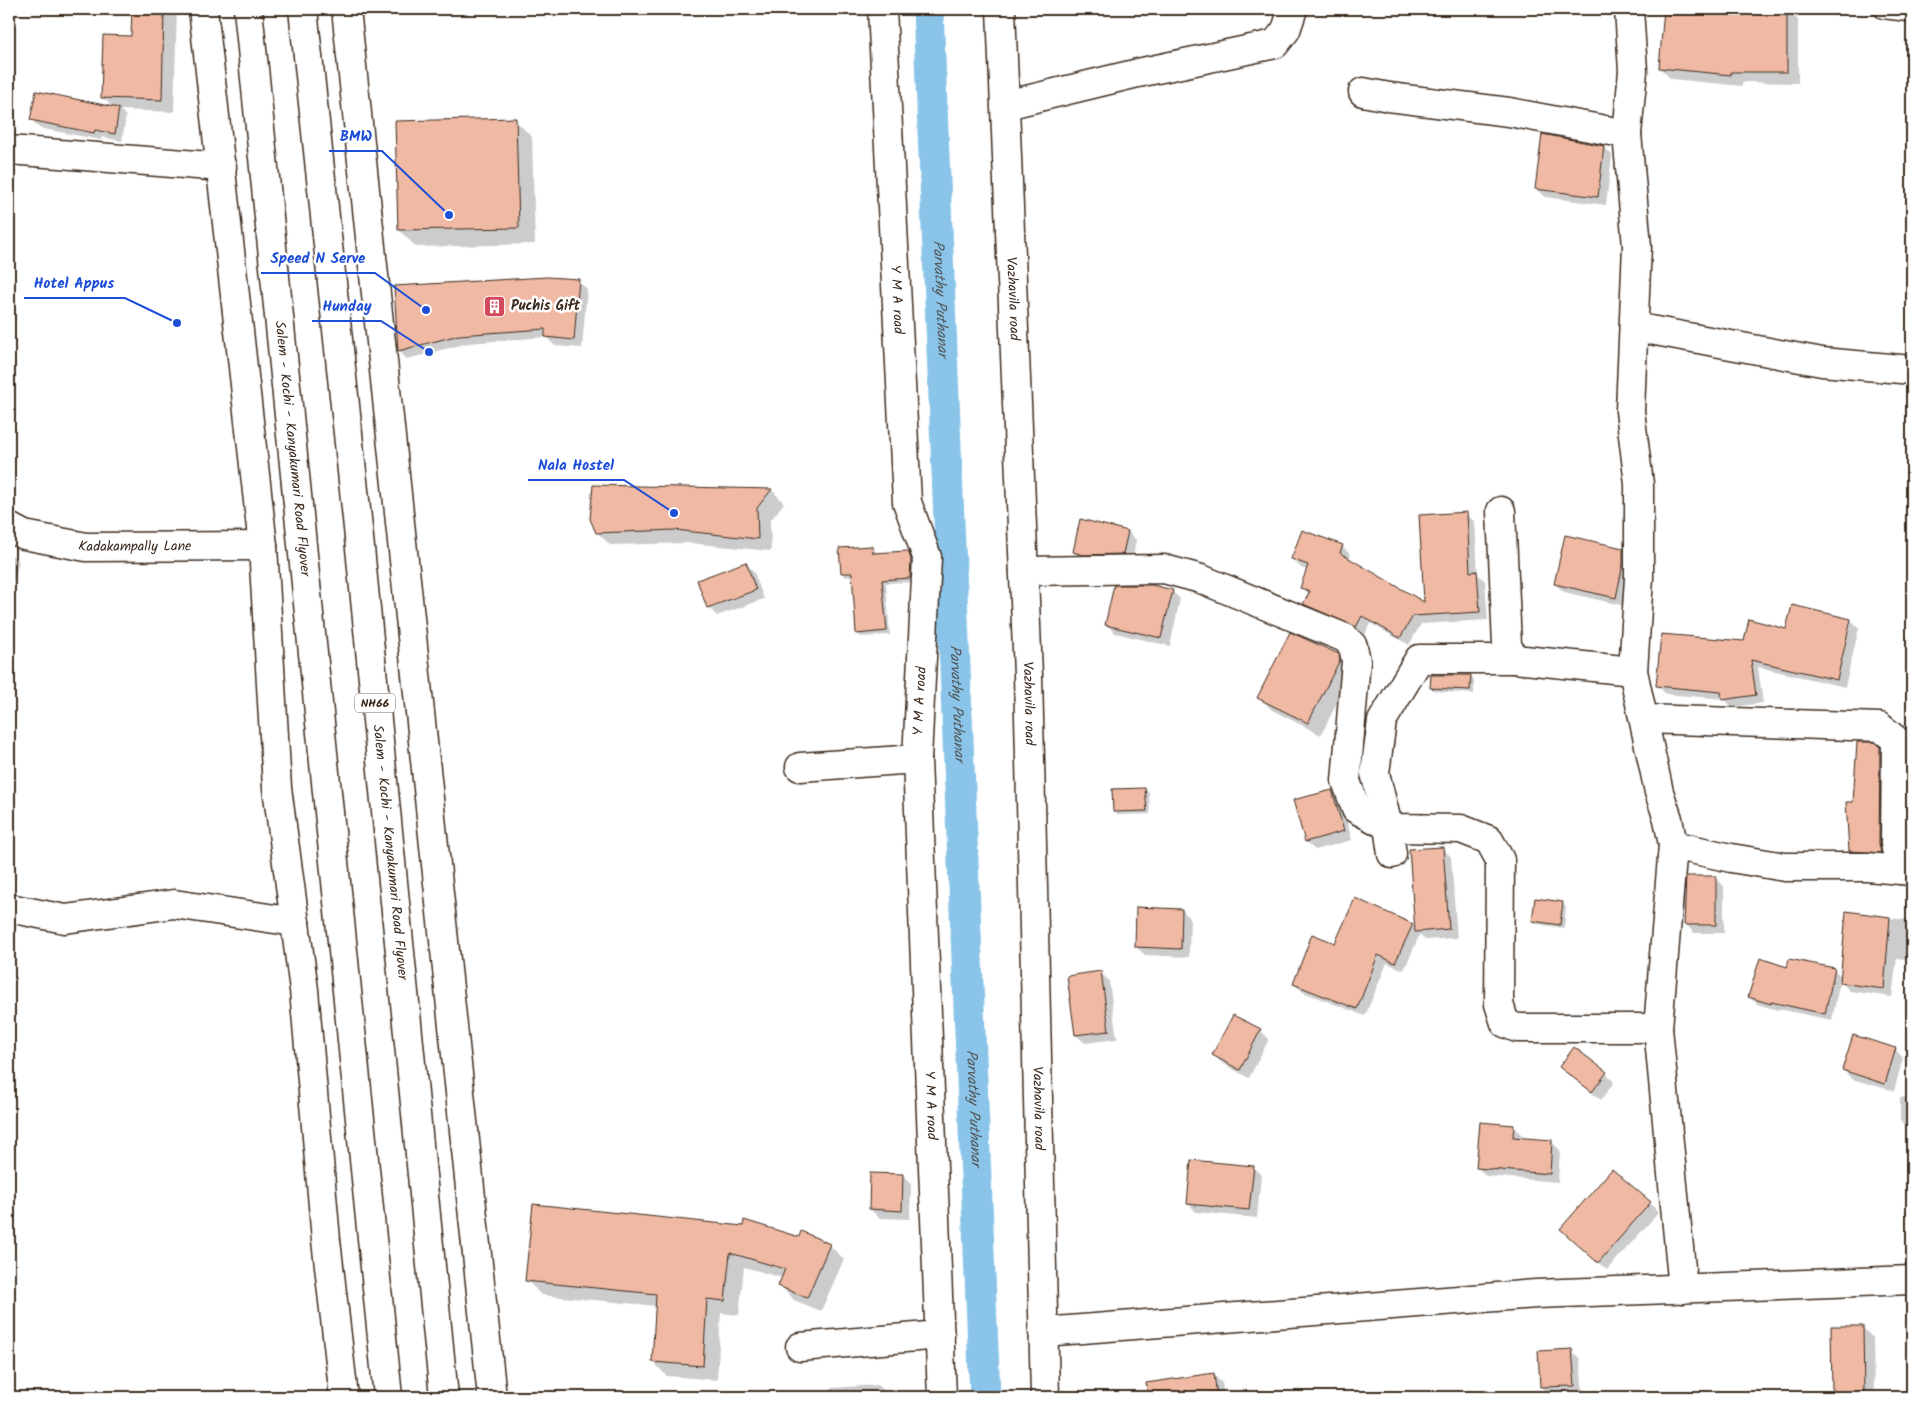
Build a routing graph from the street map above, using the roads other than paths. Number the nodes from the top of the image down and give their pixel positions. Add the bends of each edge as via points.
1 (203, 9) edge
2 (248, 9) edge
3 (302, 9) edge
4 (346, 9) edge
5 (882, 9) edge
6 (1001, 9) edge
7 (1293, 9) edge
8 (1629, 9) edge
9 (1883, 9) edge
10 (1908, 12) dead end
11 (1363, 92) dead end
12 (1006, 105) junction
13 (1627, 134) junction
14 (9, 150) edge
15 (222, 167) junction
16 (1634, 327) junction
17 (1912, 370) edge
18 (1501, 511) dead end
19 (9, 527) edge
20 (264, 546) junction
21 (1024, 571) junction
22 (1514, 659) junction
23 (1633, 671) junction
24 (1644, 719) junction
25 (918, 759) junction
26 (800, 767) dead end
27 (1388, 826) junction
28 (1673, 845) junction
29 (1392, 854) dead end
30 (1906, 871) edge
31 (9, 908) edge
32 (295, 922) junction
33 (1658, 1028) junction
34 (1912, 1280) edge
35 (1683, 1289) junction
36 (1043, 1332) junction
37 (940, 1335) junction
38 (800, 1347) dead end
39 (344, 1397) edge
40 (388, 1397) edge
41 (444, 1397) edge
42 (492, 1397) edge
43 (942, 1397) edge
44 (1045, 1397) edge

1 - 15 main road
2 - 40 main road, Salem - Kochi - Kanyakumari Road Flyover
3 - 41 main road, Salem - Kochi - Kanyakumari Road Flyover / NH66 via 359,538
4 - 42 main road
5 - 25 main road, Y M A road via 907,502 927,557
6 - 12 main road, Vazhavila road
7 - 12 main road via 1286,30 1275,44
8 - 13 main road via 1632,71
9 - 10 lane
11 - 13 main road via 1509,112
12 - 21 main road, Vazhavila road
13 - 16 main road via 1637,246
14 - 15 main road
15 - 20 main road
16 - 17 main road via 1822,362
16 - 23 main road via 1630,411 1639,484 1639,578
18 - 22 main road via 1506,644
19 - 20 main road, Kadakampally Lane via 24,535 86,547
20 - 32 main road via 277,788
21 - 27 main road via 1164,569 1201,579 1345,638 1353,646 1356,661 1346,781 1356,809
21 - 36 main road, Vazhavila road
22 - 23 main road
22 - 27 main road via 1419,658 1382,721 1375,773
23 - 24 main road
24 - 28 main road
24 - 30 main road via 1880,727 1896,740 1894,844
25 - 26 main road
25 - 37 main road, Y M A road
27 - 29 main road
27 - 33 main road via 1461,829 1488,840 1492,845 1500,860 1499,1004 1505,1023 1517,1028
28 - 30 main road via 1785,867 1867,867
28 - 33 main road
31 - 32 main road via 65,919 174,904
32 - 39 main road
33 - 35 main road
34 - 35 main road
35 - 36 main road via 1536,1294
36 - 44 main road, Vazhavila road
37 - 38 main road
37 - 43 main road, Y M A road

